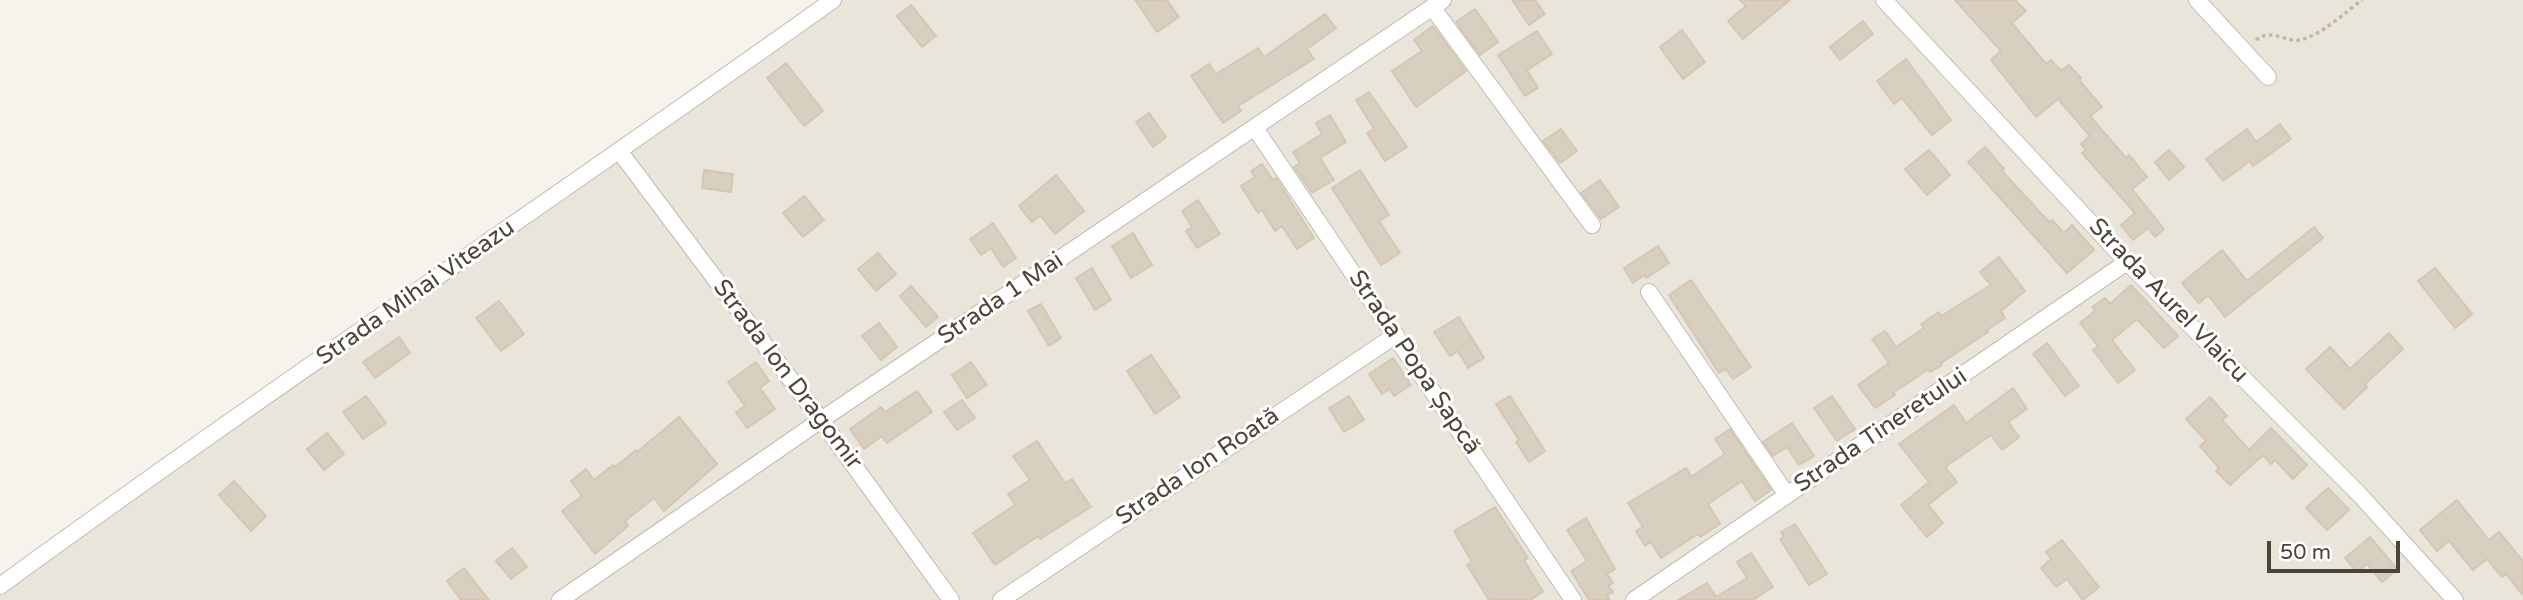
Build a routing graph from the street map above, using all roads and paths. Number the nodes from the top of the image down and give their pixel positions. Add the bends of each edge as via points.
1 (833, 0) edge
2 (1884, 0) edge
3 (2197, 0) edge
4 (2362, 0) edge
5 (1437, 3) edge
6 (2244, 52) junction
7 (2268, 76) dead end
8 (1255, 128) junction
9 (620, 152) junction
10 (1591, 225) dead end
11 (2127, 262) junction
12 (1649, 292) dead end
13 (1396, 335) junction
14 (821, 420) junction
15 (1787, 495) junction
16 (0, 586) edge
17 (560, 600) edge
18 (951, 600) edge
19 (1001, 600) edge
20 (1573, 600) edge
21 (1634, 600) edge
22 (2455, 600) edge

1 - 9 street, Strada Mihai Viteazu
2 - 11 street, Strada Aurel Vlaicu
3 - 6 street
4 - 6 path via 2308,37 2296,41 2261,36
5 - 8 street, Strada 1 Mai
5 - 10 street
6 - 7 street
8 - 13 street, Strada Popa Șapcă
8 - 14 street, Strada 1 Mai
9 - 14 street, Strada Ion Dragomir
9 - 16 street, Strada Mihai Viteazu via 145,480
11 - 15 street, Strada Tineretului
11 - 22 street, Strada Aurel Vlaicu via 2360,495
12 - 15 street
13 - 19 street, Strada Ion Roată
13 - 20 street, Strada Popa Șapcă
14 - 17 street, Strada 1 Mai
14 - 18 street, Strada Ion Dragomir
15 - 21 street, Strada Tineretului

